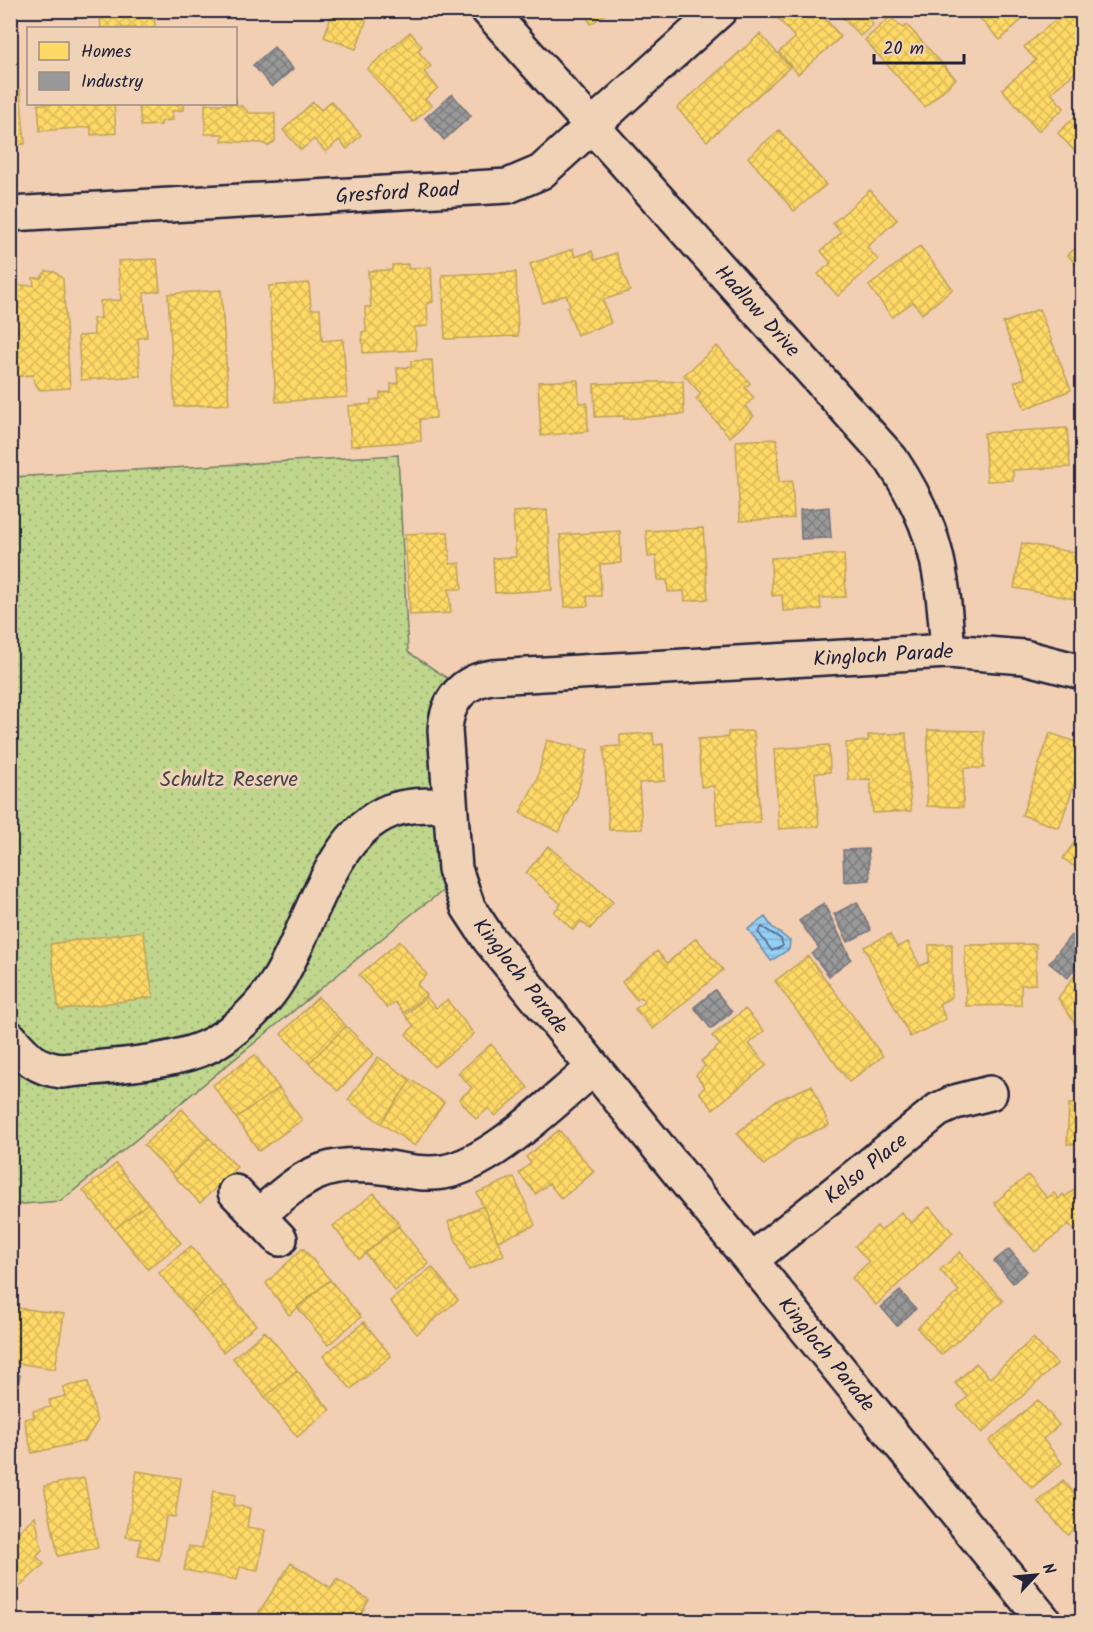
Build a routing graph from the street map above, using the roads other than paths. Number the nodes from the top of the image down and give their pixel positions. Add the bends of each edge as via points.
1 (488, 10) edge
2 (720, 10) edge
3 (592, 126) junction
4 (10, 214) edge
5 (948, 651) junction
6 (1083, 672) edge
7 (449, 805) junction
8 (10, 1038) edge
9 (593, 1069) junction
10 (990, 1093) dead end
11 (235, 1192) dead end
12 (258, 1216) junction
13 (280, 1239) dead end
14 (751, 1260) junction
15 (1036, 1618) edge

1 - 3 street, Hadlow Drive
2 - 3 street, Gresford Road
3 - 4 street, Gresford Road via 541,172 508,186
3 - 5 street, Hadlow Drive via 891,459 920,506 932,537 940,565
5 - 6 street, Kingloch Parade via 1024,657
5 - 7 street, Kingloch Parade via 482,678 462,688 446,718
7 - 8 street via 420,805 388,812 350,840 278,980 246,1018 213,1044 179,1056 62,1071 45,1070 29,1060
7 - 9 street, Kingloch Parade via 455,869 468,907
9 - 12 street via 474,1163 427,1173 353,1164 335,1166 300,1181
9 - 14 street, Kingloch Parade
10 - 14 street, Kelso Place via 938,1110
11 - 12 street
12 - 13 street
14 - 15 street, Kingloch Parade

